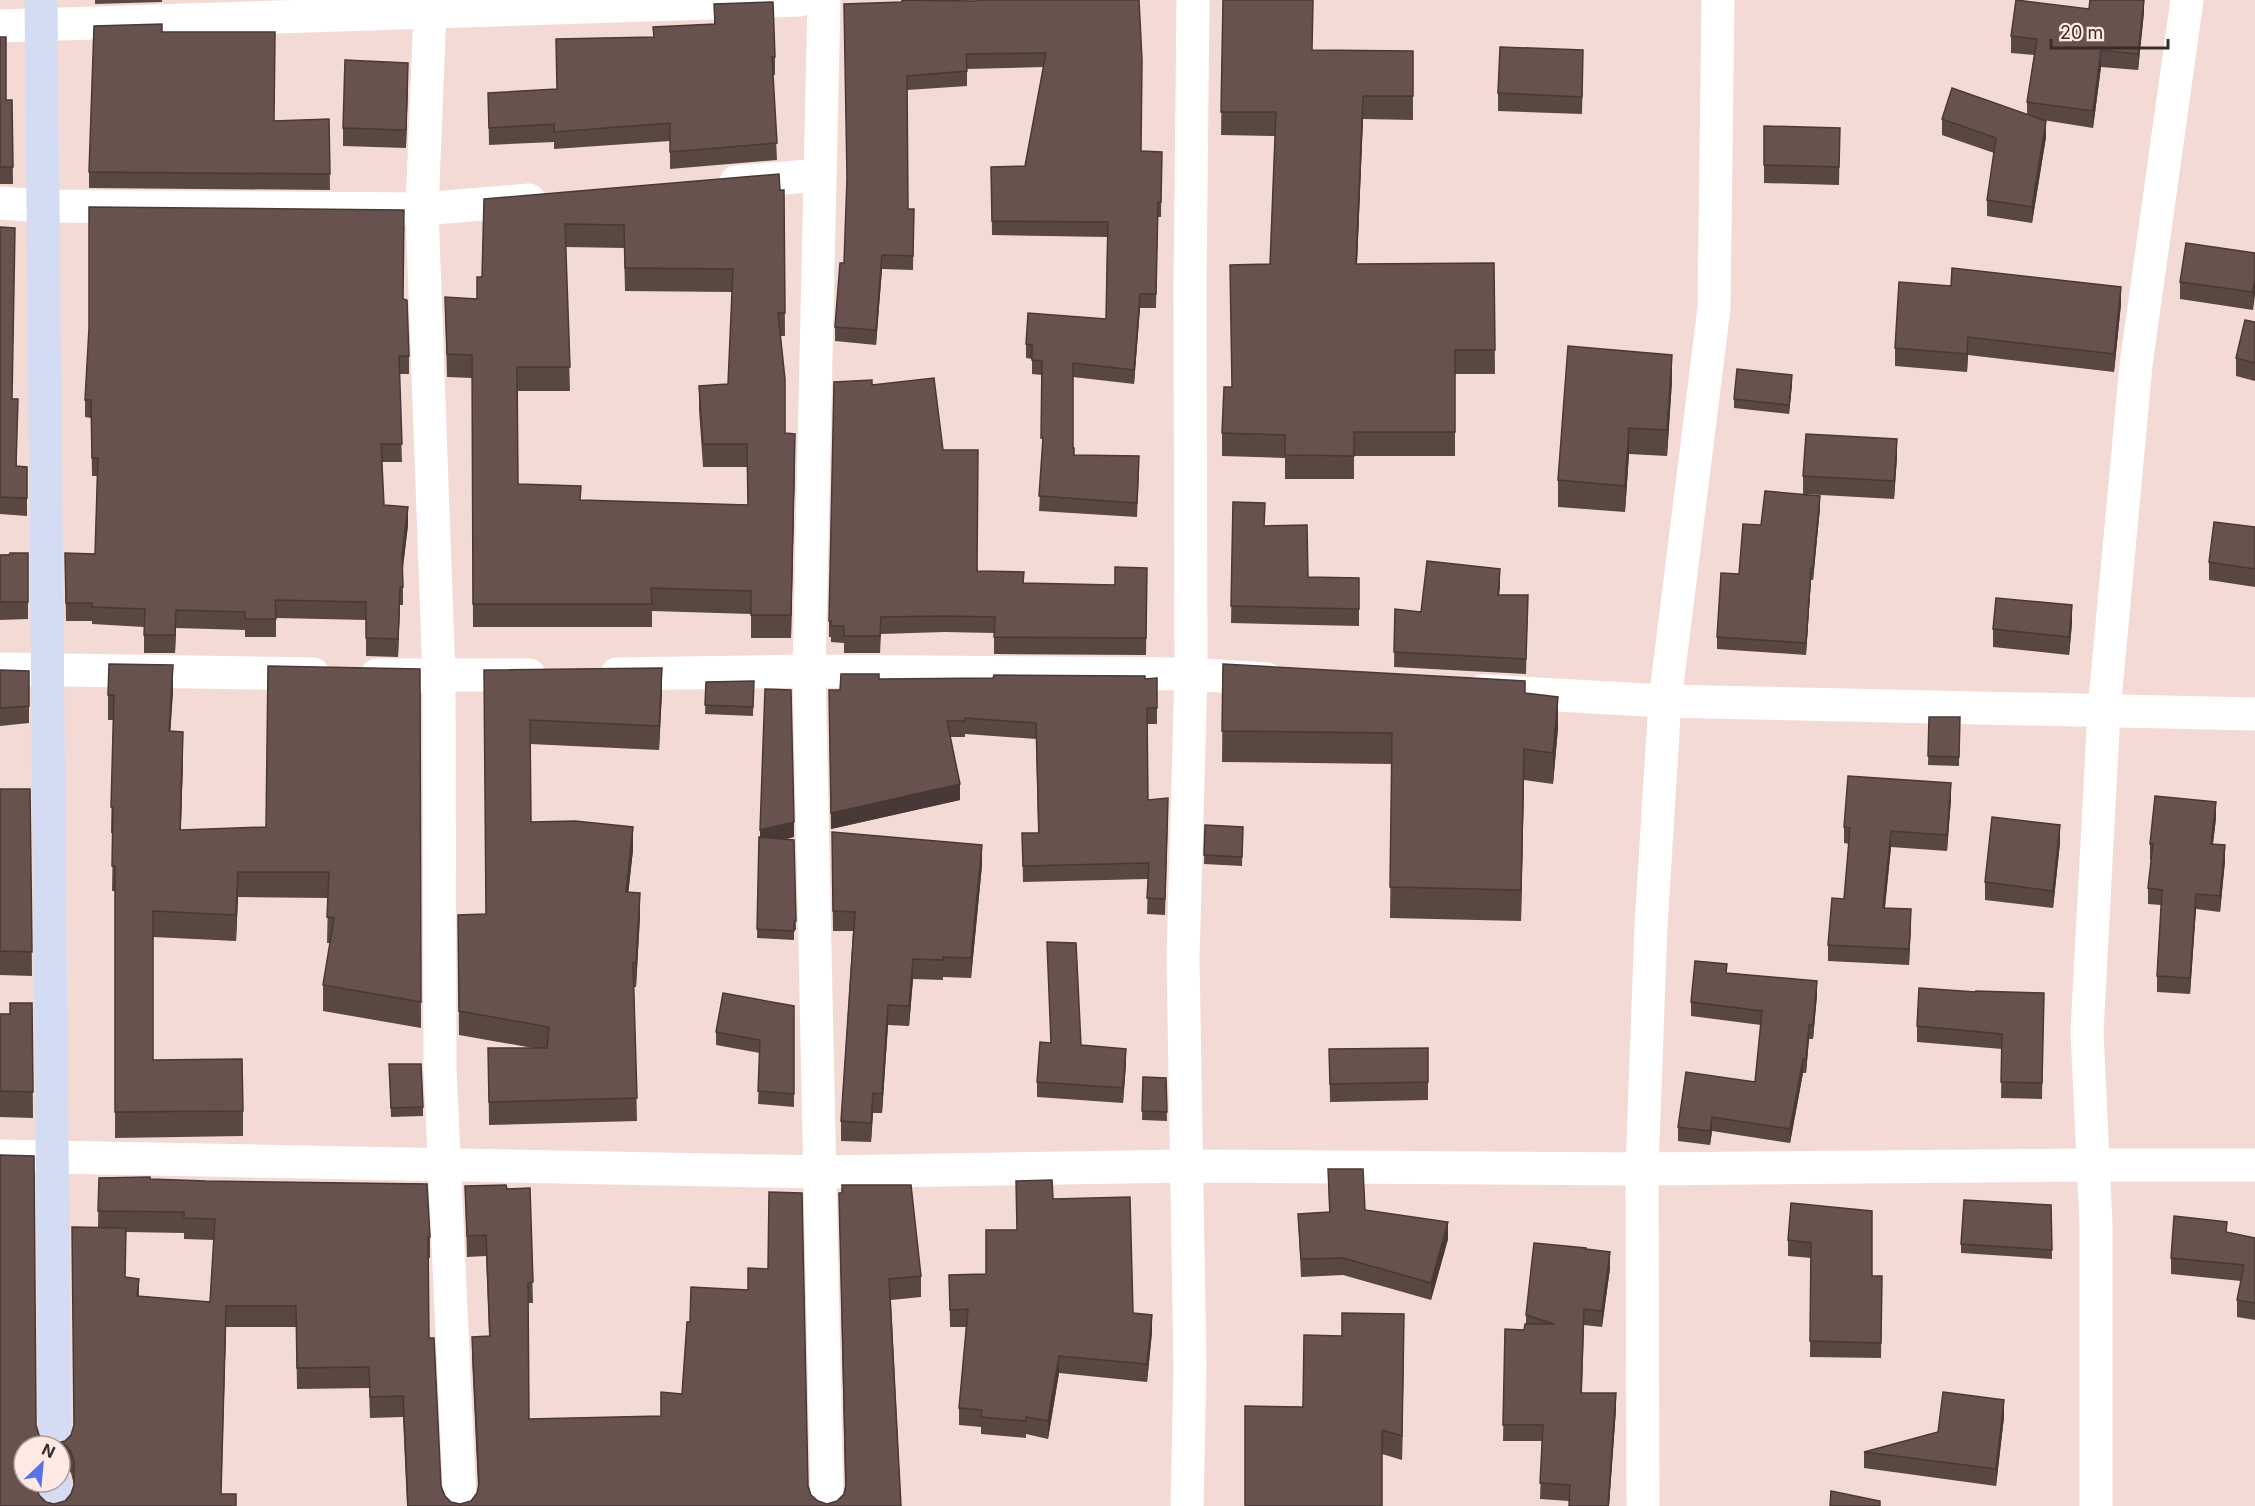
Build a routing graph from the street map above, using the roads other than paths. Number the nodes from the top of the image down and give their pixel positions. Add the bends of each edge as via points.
1 (800, 0) edge
2 (824, 0) edge
3 (1193, 0) edge
4 (1718, 0) edge
5 (2187, 0) edge
6 (42, 12) edge
7 (430, 12) junction
8 (0, 26) edge
9 (820, 175) junction
10 (703, 185) edge
11 (563, 197) edge
12 (0, 203) edge
13 (43, 206) junction
14 (422, 209) junction
15 (0, 669) edge
16 (48, 669) junction
17 (809, 671) junction
18 (1191, 674) junction
19 (439, 676) junction
20 (1297, 680) edge
21 (1451, 689) edge
22 (1665, 701) junction
23 (2104, 711) junction
24 (2255, 714) edge
25 (0, 1156) edge
26 (52, 1156) junction
27 (444, 1163) junction
28 (2093, 1165) junction
29 (2255, 1165) edge
30 (1186, 1166) junction
31 (1642, 1168) junction
32 (820, 1172) junction
33 (55, 1434) edge
34 (460, 1506) edge
35 (827, 1506) edge
36 (1187, 1506) edge
37 (1642, 1506) edge
38 (2096, 1506) edge

1 - 7 street
2 - 9 street
3 - 18 street
4 - 22 street via 1714,308
5 - 23 street via 2136,365
6 - 7 street
6 - 8 street
6 - 13 main road
7 - 14 street
9 - 10 street
9 - 17 street
11 - 14 street
12 - 13 street
13 - 14 street
13 - 16 main road
14 - 19 street
15 - 16 street
16 - 19 street
16 - 26 main road
17 - 18 street
17 - 19 street
17 - 32 street
18 - 20 street
18 - 30 street via 1183,958
19 - 27 street
21 - 22 street
22 - 23 street
22 - 31 street
23 - 24 street
23 - 28 street via 2087,1032
25 - 26 street
26 - 27 street
26 - 33 main road
27 - 32 street
27 - 34 street
28 - 29 street
28 - 31 street
28 - 38 street
30 - 31 street
30 - 32 street
30 - 36 street via 1190,1366
31 - 37 street
32 - 35 street

